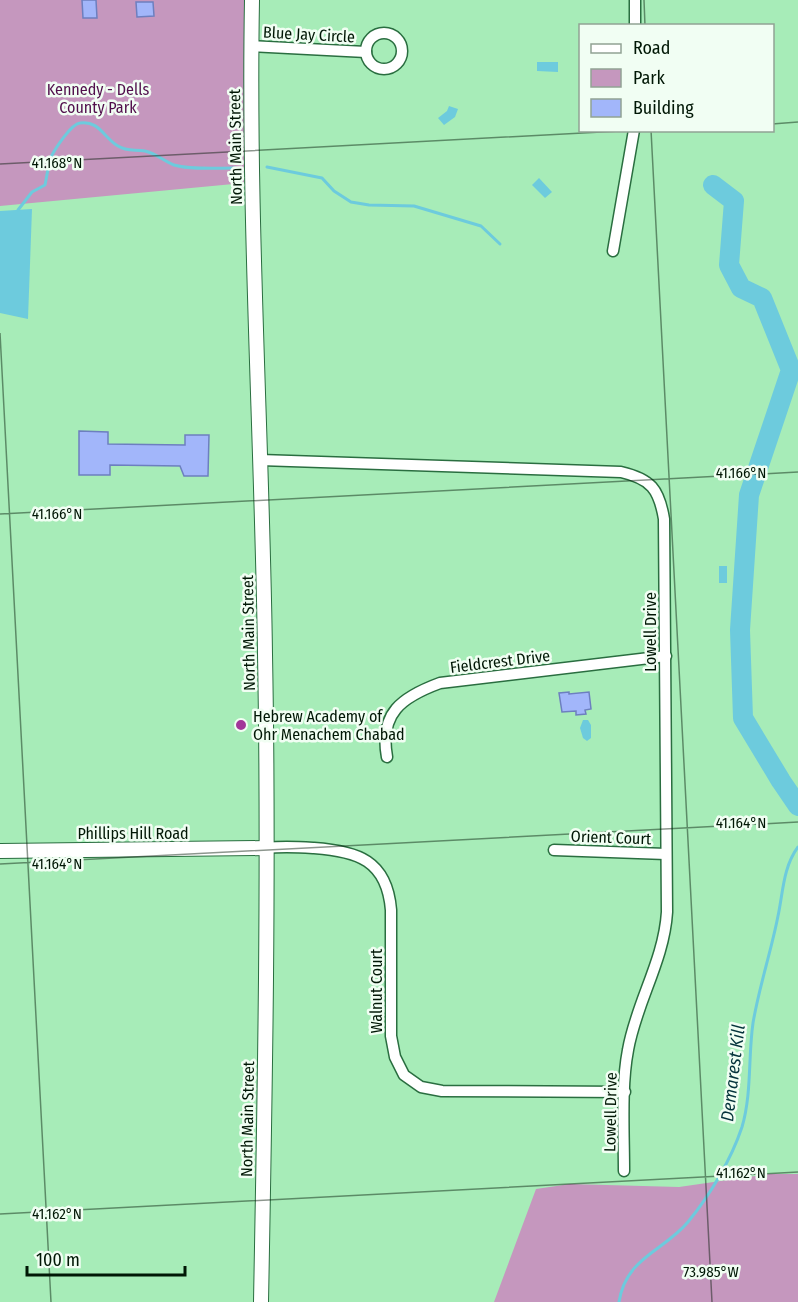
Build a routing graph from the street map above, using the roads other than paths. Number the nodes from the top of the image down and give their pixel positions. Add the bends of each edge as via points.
1 (252, 0) edge
2 (635, 0) edge
3 (635, 24) edge
4 (251, 46) junction
5 (366, 52) dead end
6 (634, 132) edge
7 (613, 251) dead end
8 (260, 460) junction
9 (666, 656) junction
10 (387, 757) dead end
11 (267, 848) junction
12 (554, 850) dead end
13 (0, 851) edge
14 (666, 854) junction
15 (625, 1092) junction
16 (624, 1171) dead end
17 (261, 1302) edge

1 - 4 street, North Main Street
2 - 3 street
4 - 5 street, Blue Jay Circle
4 - 8 street, North Main Street
6 - 7 street
8 - 9 street, Lowell Drive via 621,472 638,476 652,486 661,501 664,519
8 - 11 street, North Main Street
9 - 10 street, Fieldcrest Drive via 440,683 405,701 391,715 385,734
9 - 14 street, Lowell Drive
11 - 13 street, Phillips Hill Road
11 - 15 street, Walnut Court via 343,850 365,860 382,878 391,910 391,1036 404,1076 421,1087 442,1091
11 - 17 street, North Main Street
12 - 14 street, Orient Court
14 - 15 street, Lowell Drive via 666,933 627,1050
15 - 16 street, Lowell Drive

